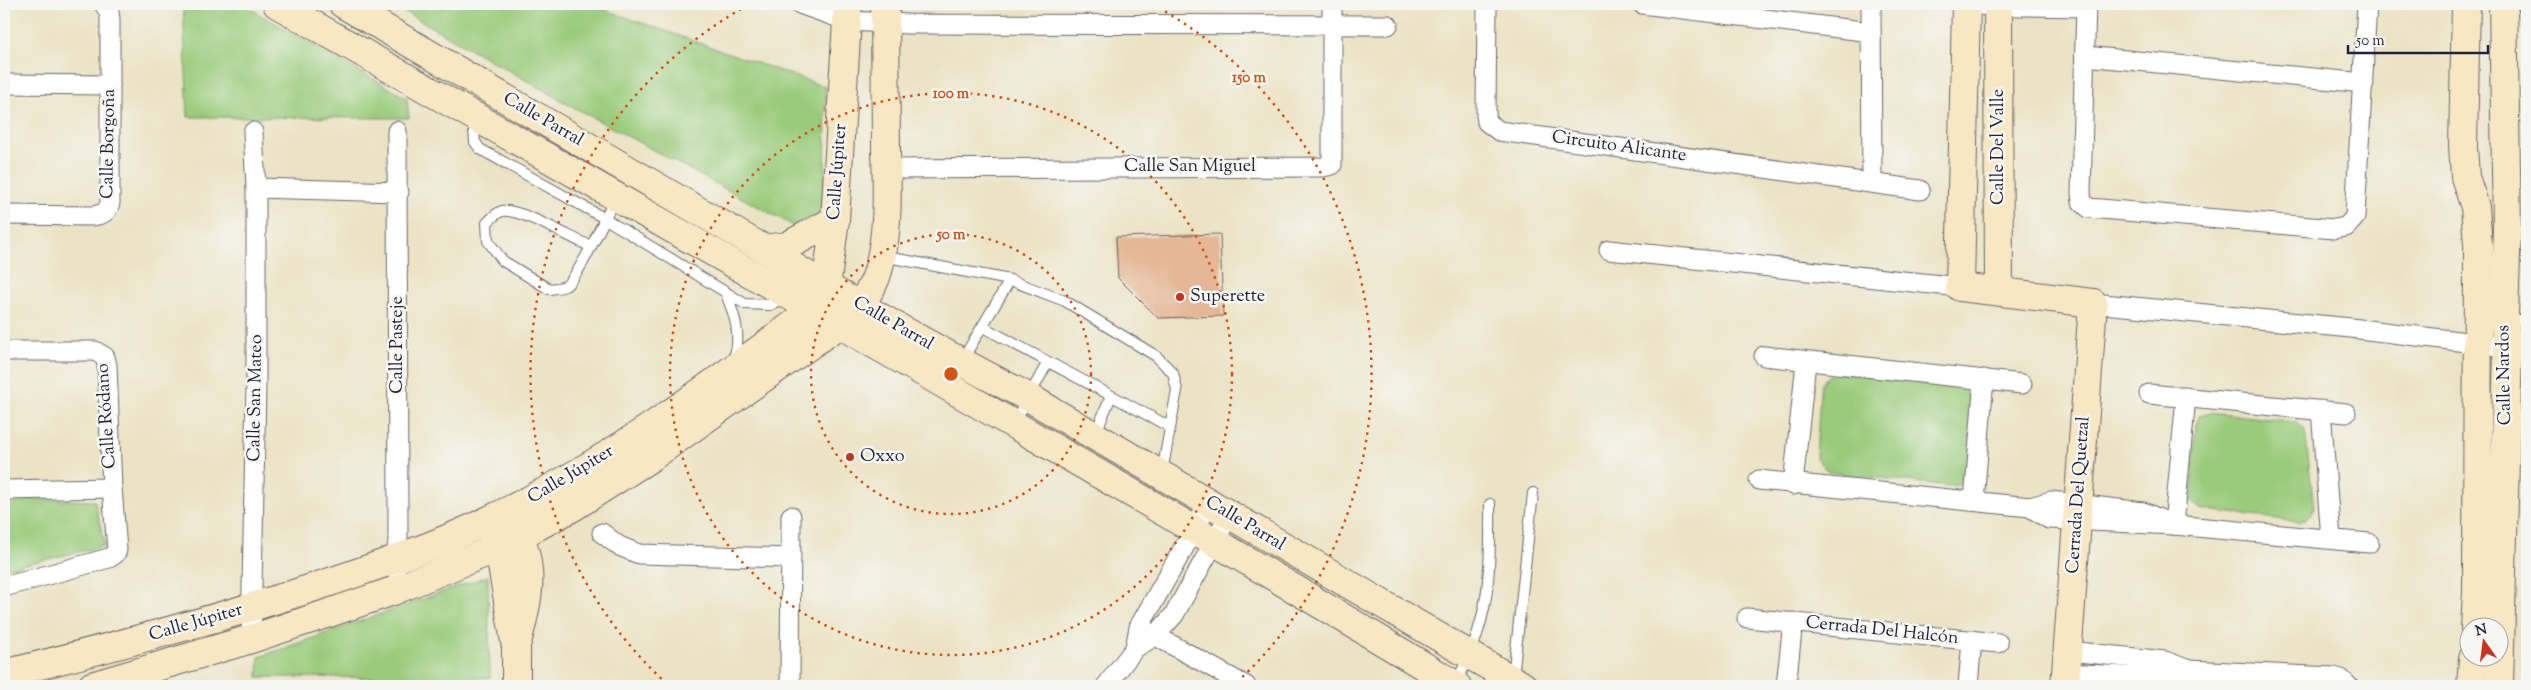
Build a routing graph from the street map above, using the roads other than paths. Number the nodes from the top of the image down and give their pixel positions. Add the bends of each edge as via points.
1 (104, 4) edge
2 (277, 4) edge
3 (343, 4) edge
4 (800, 4) edge
5 (1332, 4) edge
6 (1487, 4) edge
7 (1642, 4) edge
8 (1871, 4) edge
9 (1966, 4) edge
10 (2367, 4) edge
11 (2466, 4) edge
12 (2504, 4) edge
13 (1998, 5) edge
14 (2086, 5) edge
15 (848, 13) edge
16 (885, 13) edge
17 (1332, 25) junction
18 (1388, 25) dead end
19 (1871, 32) junction
20 (2085, 56) junction
21 (2364, 83) junction
22 (4, 84) edge
23 (110, 85) junction
24 (397, 131) dead end
25 (254, 132) dead end
26 (887, 169) junction
27 (1872, 182) junction
28 (256, 188) junction
29 (1920, 190) dead end
30 (398, 192) junction
31 (610, 208) junction
32 (4, 215) edge
33 (835, 220) junction
34 (590, 246) junction
35 (764, 249) junction
36 (1609, 250) dead end
37 (881, 256) junction
38 (1010, 280) junction
39 (1960, 287) junction
40 (725, 291) junction
41 (1999, 291) junction
42 (788, 295) junction
43 (820, 298) junction
44 (2093, 303) junction
45 (861, 305) junction
46 (2516, 320) edge
47 (841, 323) junction
48 (983, 327) junction
49 (2478, 344) junction
50 (2518, 348) edge
51 (4, 351) edge
52 (1764, 356) dead end
53 (960, 362) junction
54 (1048, 362) junction
55 (1806, 362) junction
56 (727, 375) junction
57 (1984, 379) junction
58 (2022, 384) dead end
59 (2149, 394) dead end
60 (1111, 396) junction
61 (1028, 398) junction
62 (2186, 398) junction
63 (2321, 410) junction
64 (2346, 412) dead end
65 (1013, 424) junction
66 (1170, 427) junction
67 (1095, 436) junction
68 (1161, 475) junction
69 (1759, 480) dead end
70 (1793, 485) junction
71 (112, 488) junction
72 (4, 490) edge
73 (1533, 493) dead end
74 (1974, 501) junction
75 (1490, 504) dead end
76 (1219, 509) junction
77 (2078, 512) junction
78 (498, 516) junction
79 (791, 516) dead end
80 (2174, 524) junction
81 (602, 533) dead end
82 (521, 536) junction
83 (1204, 536) junction
84 (2331, 539) junction
85 (2369, 543) dead end
86 (497, 548) junction
87 (791, 558) junction
88 (396, 560) junction
89 (4, 587) edge
90 (393, 591) junction
91 (253, 607) junction
92 (1747, 618) dead end
93 (2474, 618) edge
94 (1793, 622) junction
95 (1147, 632) junction
96 (251, 639) junction
97 (1972, 640) junction
98 (1998, 642) dead end
99 (516, 648) junction
100 (1471, 657) junction
101 (2472, 668) edge
102 (2066, 670) edge
103 (4, 674) edge
104 (2164, 675) edge
105 (1518, 684) edge
106 (1456, 685) edge
107 (92, 686) edge
108 (516, 686) edge
109 (790, 686) edge
110 (1106, 686) edge
111 (1246, 686) edge
112 (1786, 686) edge
113 (1968, 686) edge
114 (2348, 686) edge
115 (2471, 686) edge
116 (2499, 686) edge

1 - 23 street, Calle Borgoña via 110,19
2 - 31 street, Calle Parral via 474,116
3 - 35 street, Calle Parral
4 - 15 street
5 - 17 street, Calle San Miguel
6 - 27 street, Circuito Alicante via 1486,114 1488,122 1499,131
7 - 19 street
8 - 19 street
9 - 13 street
9 - 39 street, Calle Del Valle
10 - 21 street
11 - 49 street, Calle Nardos via 2463,146 2465,178 2475,207
12 - 46 street, Calle Nardos via 2507,226
13 - 14 street
13 - 41 street, Calle Del Valle
14 - 20 street
15 - 16 street
15 - 33 street, Calle Júpiter
16 - 17 street
16 - 26 street, Calle Júpiter
17 - 18 street
17 - 26 street, Calle San Miguel via 1334,162 1328,166
19 - 27 street
20 - 21 street
20 - 21 street via 2081,193 2082,202 2089,208 2334,229 2346,227 2355,218
22 - 23 street
23 - 32 street, Calle Borgoña via 108,210 93,216
24 - 30 street, Calle Pasteje
25 - 28 street, Calle San Mateo
26 - 37 street, Calle Júpiter
27 - 29 street, Circuito Alicante
28 - 30 street
28 - 91 street, Calle San Mateo
30 - 88 street, Calle Pasteje
31 - 34 lane
31 - 40 lane
31 - 42 street, Calle Parral
33 - 35 street via 787,246
33 - 43 street, Calle Júpiter
34 - 34 lane via 509,210 499,212 487,223 488,241 503,261 550,290 565,286 575,276
35 - 43 street, Calle Parral
36 - 39 street
37 - 38 lane
37 - 45 street, Calle Júpiter via 878,272
38 - 48 lane
38 - 66 lane via 1065,301 1156,356 1173,373 1177,390
39 - 41 street
40 - 42 lane via 754,306 770,305
40 - 56 lane via 738,331 738,349
41 - 44 street
42 - 43 street, Calle Parral
43 - 45 street, Calle Parral
43 - 47 street, Calle Parral
43 - 56 street, Calle Júpiter
44 - 49 street
44 - 77 street, Cerrada Del Quetzal
45 - 47 street, Calle Júpiter
45 - 53 street, Calle Parral
46 - 50 street, Calle Nardos
47 - 65 street, Calle Parral
47 - 82 street, Calle Júpiter via 650,458
48 - 53 lane
48 - 54 lane
49 - 50 street
49 - 93 street, Calle Nardos
50 - 116 street, Calle Nardos
51 - 71 street, Calle Ródano via 96,351 105,357
52 - 55 street
53 - 61 street, Calle Parral
54 - 60 lane
54 - 61 lane
55 - 57 street
55 - 70 street
56 - 78 street, Calle Júpiter via 603,456
57 - 58 street
57 - 74 street
59 - 62 street
60 - 66 lane
60 - 67 lane
61 - 65 lane
61 - 67 street, Calle Parral
62 - 63 street
62 - 80 street
63 - 64 street
63 - 84 street
65 - 83 street, Calle Parral
66 - 68 lane
67 - 68 street, Calle Parral
68 - 76 street, Calle Parral
69 - 70 street
70 - 74 street
71 - 72 street, Calle Ródano
71 - 89 street, Calle Ródano via 117,550 113,556
73 - 105 lane
74 - 77 street via 2030,507 2049,519
75 - 100 lane via 1489,588
76 - 83 street
76 - 100 street, Calle Parral
77 - 80 street
77 - 102 street, Cerrada Del Quetzal
78 - 82 street
78 - 86 street
78 - 88 street, Calle Júpiter
79 - 87 street
80 - 84 street
81 - 87 street via 619,546 639,554
82 - 86 street, Calle Júpiter
82 - 99 street via 527,558 529,602
83 - 95 street
83 - 95 street via 1174,615
83 - 106 street, Calle Parral
84 - 85 street
86 - 90 street, Calle Júpiter
86 - 99 street
87 - 109 street
88 - 90 street, Calle Pasteje
88 - 91 street, Calle Júpiter
90 - 96 street, Calle Júpiter
91 - 96 street, Calle San Mateo
91 - 103 street, Calle Júpiter
92 - 94 street, Cerrada Del Halcón
94 - 97 street, Cerrada Del Halcón
94 - 112 street, Cerrada Del Halcón
95 - 110 street
95 - 111 street
96 - 107 street, Calle Júpiter
97 - 98 street, Cerrada Del Halcón
97 - 113 street, Cerrada Del Halcón
99 - 108 street
100 - 105 street, Calle Parral
100 - 106 lane
101 - 115 street
102 - 104 street
104 - 114 street via 2189,670 2334,678

